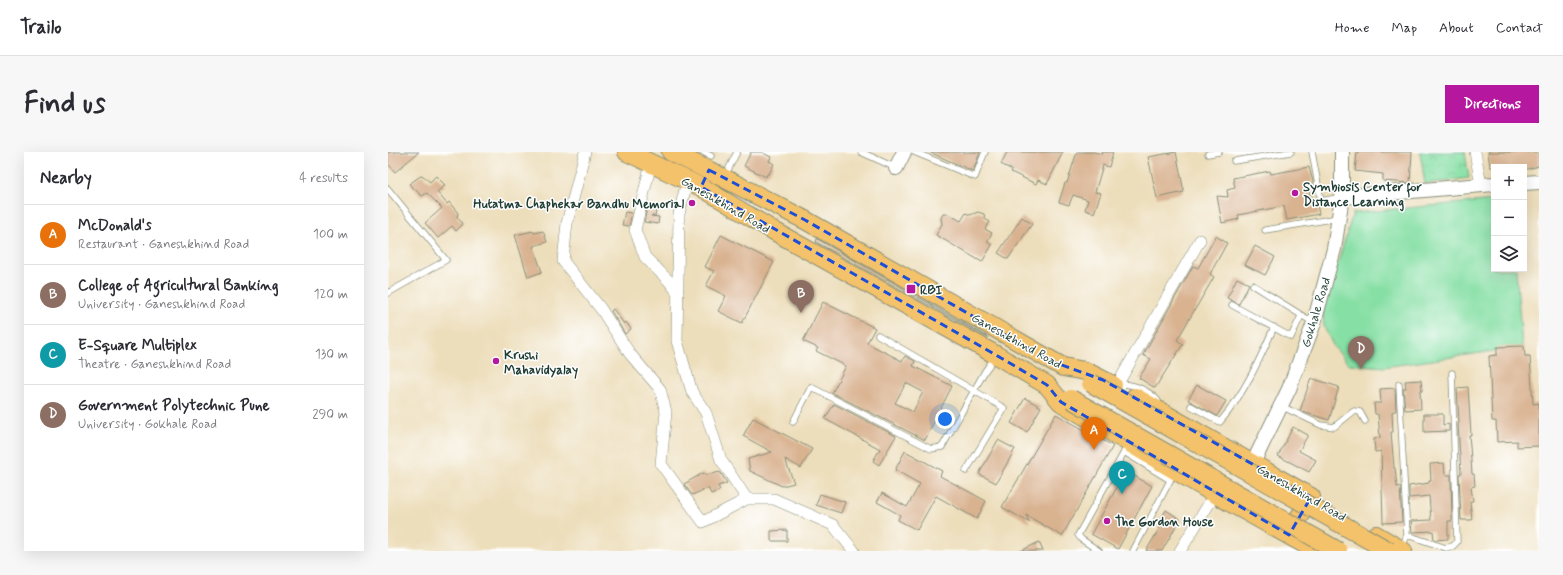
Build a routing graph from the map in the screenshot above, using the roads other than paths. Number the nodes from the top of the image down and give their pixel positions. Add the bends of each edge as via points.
1 (585, 152) edge
2 (628, 152) edge
3 (671, 152) edge
4 (703, 152) edge
5 (737, 152) edge
6 (861, 152) edge
7 (904, 152) edge
8 (914, 152) edge
9 (985, 152) edge
10 (1219, 152) edge
11 (1291, 152) edge
12 (1312, 152) edge
13 (1342, 152) edge
14 (1475, 152) edge
15 (1208, 154) dead end
16 (1234, 161) dead end
17 (651, 163) junction
18 (715, 168) junction
19 (896, 168) joint
20 (1539, 182) edge
21 (1527, 183) edge
22 (694, 184) junction
23 (1488, 185) edge
24 (388, 189) edge
25 (1342, 197) junction
26 (1339, 218) junction
27 (1265, 230) dead end
28 (1200, 240) dead end
29 (1253, 285) dead end
30 (388, 293) edge
31 (678, 293) junction
32 (1232, 305) dead end
33 (1301, 316) junction
34 (1314, 323) junction
35 (1274, 327) junction
36 (878, 335) dead end
37 (996, 355) junction
38 (1062, 367) junction
39 (1452, 373) dead end
40 (1399, 384) dead end
41 (1047, 385) junction
42 (1118, 388) junction
43 (974, 390) junction
44 (1191, 406) dead end
45 (1280, 406) junction
46 (1365, 421) dead end
47 (793, 422) dead end
48 (1126, 448) junction
49 (1253, 463) junction
50 (966, 471) dead end
51 (1173, 475) junction
52 (1215, 494) junction
53 (1311, 497) junction
54 (747, 499) junction
55 (1289, 535) junction
56 (1400, 547) edge
57 (854, 551) edge
58 (1099, 551) edge
59 (1133, 551) edge
60 (1180, 551) edge
61 (1317, 551) edge
62 (1338, 551) edge

1 - 54 street via 567,223 562,261 601,309 630,354 660,389 666,412 661,464 703,522
2 - 17 main road, Ganeshkhind Road
3 - 18 main road, Ganeshkhind Road
4 - 18 lane
5 - 18 lane
6 - 19 lane
7 - 19 street
8 - 9 lane via 975,177
10 - 15 lane
11 - 16 lane
12 - 25 lane via 1321,201
13 - 25 street, Gokhale Road
14 - 23 street
17 - 22 main road, Ganeshkhind Road
17 - 31 street via 635,230 645,257
18 - 22 main road
18 - 38 main road, Ganeshkhind Road
20 - 21 street
22 - 31 street via 679,214
22 - 37 main road, Ganeshkhind Road
23 - 25 street
24 - 30 lane via 446,260
25 - 26 street, Gokhale Road
26 - 27 lane
26 - 34 street, Gokhale Road via 1334,249
28 - 42 street
29 - 33 lane
31 - 54 street via 677,341 692,392 706,413 721,460
32 - 35 lane
33 - 34 lane
33 - 35 lane via 1291,337
34 - 45 street, Gokhale Road
35 - 44 lane via 1245,388 1220,422
36 - 43 lane
37 - 41 main road, Ganeshkhind Road
37 - 43 lane
38 - 42 main road, Ganeshkhind Road via 1085,371
38 - 56 main road, bridge
39 - 56 lane via 1457,542 1446,548
40 - 56 lane
41 - 48 main road, Ganeshkhind Road via 1061,402
41 - 62 main road, bridge
42 - 49 main road, Ganeshkhind Road
43 - 47 lane via 942,447 931,449 811,387
43 - 50 lane via 1004,408
45 - 46 lane via 1321,425 1334,427 1354,411 1360,412
45 - 49 street, Gokhale Road
48 - 51 main road, Ganeshkhind Road
48 - 58 lane via 1078,535
49 - 53 main road, Ganeshkhind Road
51 - 52 main road, Ganeshkhind Road
51 - 59 lane
52 - 55 main road, Ganeshkhind Road
52 - 60 street
53 - 55 main road
53 - 56 main road, Ganeshkhind Road
54 - 57 street via 774,499 833,525
55 - 61 main road, Ganeshkhind Road

